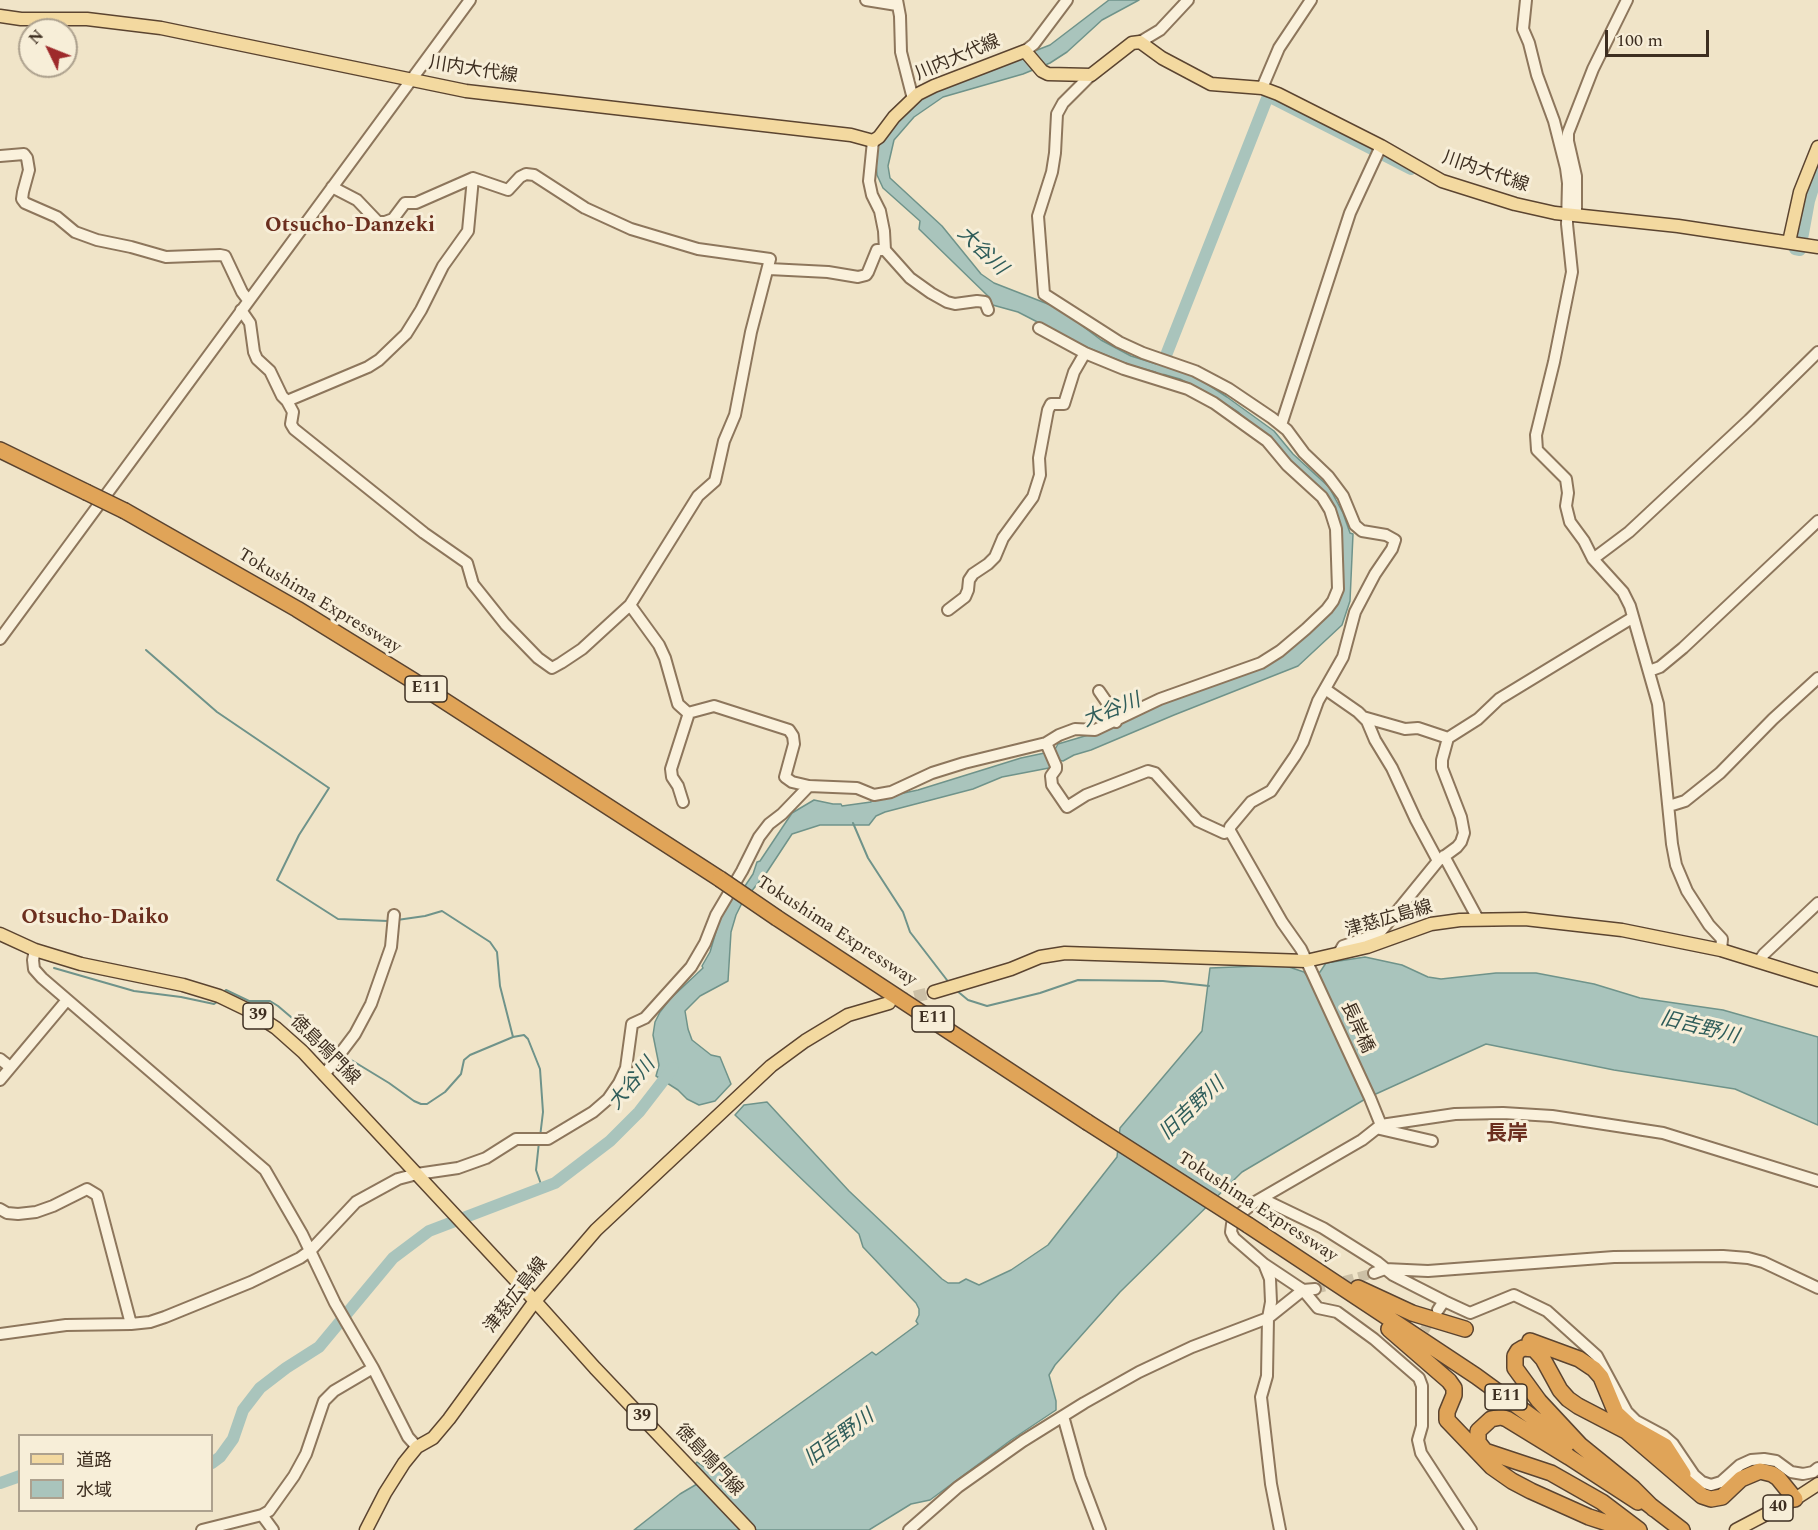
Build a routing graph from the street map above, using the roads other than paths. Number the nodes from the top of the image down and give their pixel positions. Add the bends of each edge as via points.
1 (470, 0) edge
2 (866, 0) edge
3 (1067, 0) edge
4 (1188, 0) edge
5 (1311, 0) edge
6 (1526, 0) edge
7 (1627, 0) edge
8 (897, 3) edge
9 (0, 16) edge
10 (1140, 42) junction
11 (1026, 52) junction
12 (1091, 75) junction
13 (412, 80) junction
14 (1262, 88) junction
15 (913, 99) junction
16 (872, 146) junction
17 (1381, 146) junction
18 (1818, 147) edge
19 (0, 156) edge
20 (473, 178) junction
21 (332, 187) junction
22 (1570, 216) junction
23 (1789, 242) junction
24 (1818, 247) edge
25 (885, 250) junction
26 (769, 268) junction
27 (248, 300) junction
28 (241, 310) junction
29 (988, 310) dead end
30 (1039, 328) dead end
31 (1818, 352) edge
32 (1085, 353) junction
33 (287, 400) junction
34 (1281, 425) junction
35 (0, 450) edge
36 (1818, 521) edge
37 (1598, 556) junction
38 (630, 605) junction
39 (948, 610) dead end
40 (1632, 618) junction
41 (0, 639) edge
42 (1649, 671) junction
43 (1818, 678) edge
44 (1325, 689) junction
45 (1099, 691) dead end
46 (688, 713) junction
47 (1363, 717) junction
48 (1116, 722) junction
49 (1448, 738) junction
50 (1047, 746) junction
51 (809, 786) junction
52 (683, 802) dead end
53 (1670, 806) junction
54 (1230, 831) junction
55 (1441, 859) junction
56 (1818, 903) edge
57 (394, 920) dead end
58 (1478, 920) junction
59 (1, 935) edge
60 (34, 950) junction
61 (1721, 950) junction
62 (1339, 953) junction
63 (1759, 961) junction
64 (1308, 966) junction
65 (1818, 980) edge
66 (934, 992) tunnel mouth
67 (67, 999) junction
68 (889, 1003) tunnel mouth
69 (0, 1059) edge
70 (10, 1067) junction
71 (324, 1075) junction
72 (0, 1080) edge
73 (1379, 1127) junction
74 (1432, 1141) dead end
75 (417, 1174) junction
76 (1818, 1181) edge
77 (1264, 1197) junction
78 (0, 1209) edge
79 (1254, 1228) junction
80 (311, 1250) junction
81 (1263, 1264) junction
82 (1379, 1271) junction
83 (1428, 1271) junction
84 (1818, 1288) edge
85 (1315, 1289) tunnel mouth
86 (1304, 1290) junction
87 (1352, 1294) junction
88 (1432, 1295) junction
89 (535, 1301) junction
90 (1268, 1318) junction
91 (131, 1324) junction
92 (1465, 1329) dead end
93 (0, 1334) edge
94 (1522, 1339) dead end
95 (373, 1368) junction
96 (1063, 1416) junction
97 (417, 1447) junction
98 (1818, 1468) edge
99 (1818, 1484) edge
100 (1794, 1499) junction
101 (1654, 1509) junction
102 (262, 1515) junction
103 (202, 1530) edge
104 (273, 1530) edge
105 (366, 1530) edge
106 (749, 1530) edge
107 (909, 1530) edge
108 (1100, 1530) edge
109 (1280, 1530) edge
110 (1471, 1530) edge
111 (1629, 1530) edge
112 (1639, 1530) edge
113 (1682, 1530) edge
114 (1736, 1530) edge

1 - 13 street
2 - 8 street
3 - 11 street
4 - 10 street via 1160,30
5 - 14 street via 1279,48
6 - 22 street via 1523,29 1566,168
7 - 22 street via 1593,69 1568,133 1576,176
8 - 15 street via 901,52
9 - 13 main road, 川内大代線 via 87,19 161,28
10 - 12 main road via 1132,43
10 - 14 main road, 川内大代線 via 1211,84
11 - 12 main road, 川内大代線 via 1048,74
11 - 15 main road, 川内大代線 via 934,86
12 - 34 street via 1057,114 1052,172 1038,216 1043,290 1047,297 1119,342 1216,381
13 - 16 main road, 川内大代線 via 466,91 851,135
13 - 21 street
14 - 17 main road, 川内大代線
15 - 16 main road, 川内大代線
16 - 25 street via 869,181 880,212
17 - 22 main road, 川内大代線 via 1442,180 1515,204
17 - 34 street via 1350,213
18 - 23 main road via 1800,192
19 - 27 street via 24,154 27,158 22,199 25,203 97,240 166,257 225,256
20 - 21 street via 416,203 405,203 393,219 385,222 378,222 357,200
20 - 26 street via 508,189 520,177 534,175 585,208 631,229 698,249 770,259
20 - 33 street via 468,231 443,266 406,334 368,367
21 - 27 street
22 - 23 main road, 川内大代線
22 - 37 street via 1572,281 1536,443 1542,457 1566,478 1567,515
23 - 24 main road, 川内大代線
25 - 26 street via 877,250 866,275 858,277
25 - 29 street via 910,278 931,293 955,304 985,302
26 - 38 street via 751,332 735,415 715,481 698,496
27 - 28 street
28 - 33 street via 250,323 257,359 270,370
28 - 41 street
30 - 32 street
31 - 37 street via 1629,532
32 - 39 street via 1064,404 1051,404 1048,410 1039,458 1040,475 1033,497 1003,538 995,557 973,574 965,597
32 - 48 street via 1188,389 1231,414 1267,441 1322,497 1336,529 1338,589 1327,609 1306,629 1261,663 1160,699
33 - 38 street via 293,412 294,429 466,563 473,584 505,624 552,668 582,649
34 - 44 street via 1343,496 1355,525 1362,531 1395,540 1355,612 1343,657
35 - 79 highway, Tokushima Expressway / E11, bridge via 125,511 412,680
36 - 42 street via 1683,648
37 - 40 street via 1623,592
38 - 46 street via 659,645 678,704
40 - 42 street
40 - 49 street via 1499,699 1478,719
42 - 53 street via 1658,704
43 - 53 street via 1720,773 1685,801
44 - 47 street
44 - 54 street via 1303,742 1280,779 1271,791 1244,809
45 - 48 street
46 - 51 street via 714,706 789,730 794,744 785,777
46 - 52 street via 671,769
47 - 49 street
47 - 55 street
48 - 50 street via 1095,730 1075,729 1059,735
49 - 55 street via 1442,768 1464,833 1457,847
50 - 51 street via 964,763 874,795 857,788
50 - 54 street via 1056,766 1052,785 1067,807 1086,795 1148,771 1155,773 1198,821 1224,833
51 - 75 street via 759,837 691,967 645,1018 632,1024 626,1068 608,1099 593,1112 540,1139 516,1139 486,1158 458,1168
53 - 61 street via 1676,865 1687,891 1722,939
54 - 64 street, 長岸橋
55 - 58 street
55 - 62 street via 1381,931 1343,946
56 - 63 street
57 - 71 street via 391,947 371,1004
58 - 61 main road, 津慈広島線 via 1525,919 1622,930
58 - 62 main road, 津慈広島線 via 1431,924
59 - 60 main road, 徳島鳴門線 / 39
60 - 67 street via 34,969
60 - 71 main road, 徳島鳴門線 / 39 via 226,999 276,1028
61 - 63 main road, 津慈広島線
62 - 64 main road, 津慈広島線
63 - 65 main road, 津慈広島線
64 - 66 main road, 津慈広島線 via 1065,952
64 - 73 street, 長岸橋 via 1370,1098
67 - 70 street
67 - 80 street via 265,1170
68 - 89 main road, 津慈広島線 via 839,1020 805,1041 745,1089 596,1230
69 - 70 street
70 - 72 street
71 - 75 main road, 徳島鳴門線 / 39
73 - 74 street
73 - 76 street via 1455,1114 1551,1116 1663,1133
73 - 77 street
75 - 80 street via 398,1179 356,1202
75 - 89 main road, 徳島鳴門線 / 39
77 - 81 street via 1241,1213 1231,1232
77 - 82 street via 1377,1262
78 - 91 street via 18,1214 36,1212 87,1189 97,1195
79 - 87 highway, Tokushima Expressway / E11
79 - 92 highway via 1384,1301
80 - 91 street via 208,1300 150,1322
80 - 95 street via 335,1303
81 - 86 street
81 - 90 street via 1270,1279
82 - 83 street
82 - 88 street
83 - 84 street via 1614,1257 1723,1256 1763,1262
83 - 88 street
85 - 86 street
86 - 90 street
86 - 110 street via 1318,1308 1337,1312 1404,1359 1419,1378 1421,1454
87 - 101 highway, Tokushima Expressway / E11 via 1476,1376
87 - 111 highway via 1364,1310 1449,1381 1454,1395 1447,1420 1487,1462 1531,1491
88 - 98 street via 1441,1305 1470,1313 1514,1295 1547,1311 1597,1356 1627,1412 1673,1444 1702,1482 1721,1482 1740,1465 1758,1459 1776,1461 1791,1472 1803,1474
89 - 97 main road, 津慈広島線 via 449,1419 433,1438
89 - 106 main road, 徳島鳴門線 / 39
90 - 96 street via 1139,1372
90 - 109 street via 1267,1376 1261,1397
91 - 93 street via 66,1324
94 - 100 highway via 1579,1359 1594,1369 1623,1421 1665,1446 1683,1474 1704,1491 1721,1490 1751,1466 1765,1465 1782,1475
95 - 97 street
95 - 102 street via 324,1401 306,1454 278,1500
96 - 107 street via 958,1487
96 - 108 street
97 - 105 main road, 津慈広島線 via 385,1493
99 - 100 main road, 40
100 - 101 highway via 1778,1478 1760,1471 1742,1479 1722,1497 1702,1497 1626,1431 1568,1399 1534,1349 1518,1351 1515,1368 1539,1401 1580,1445
100 - 114 main road, 40
101 - 113 highway, Tokushima Expressway / E11
102 - 103 street
102 - 104 street
112 - 113 highway via 1602,1502 1551,1473 1485,1451 1478,1442 1478,1431 1491,1419 1507,1419

